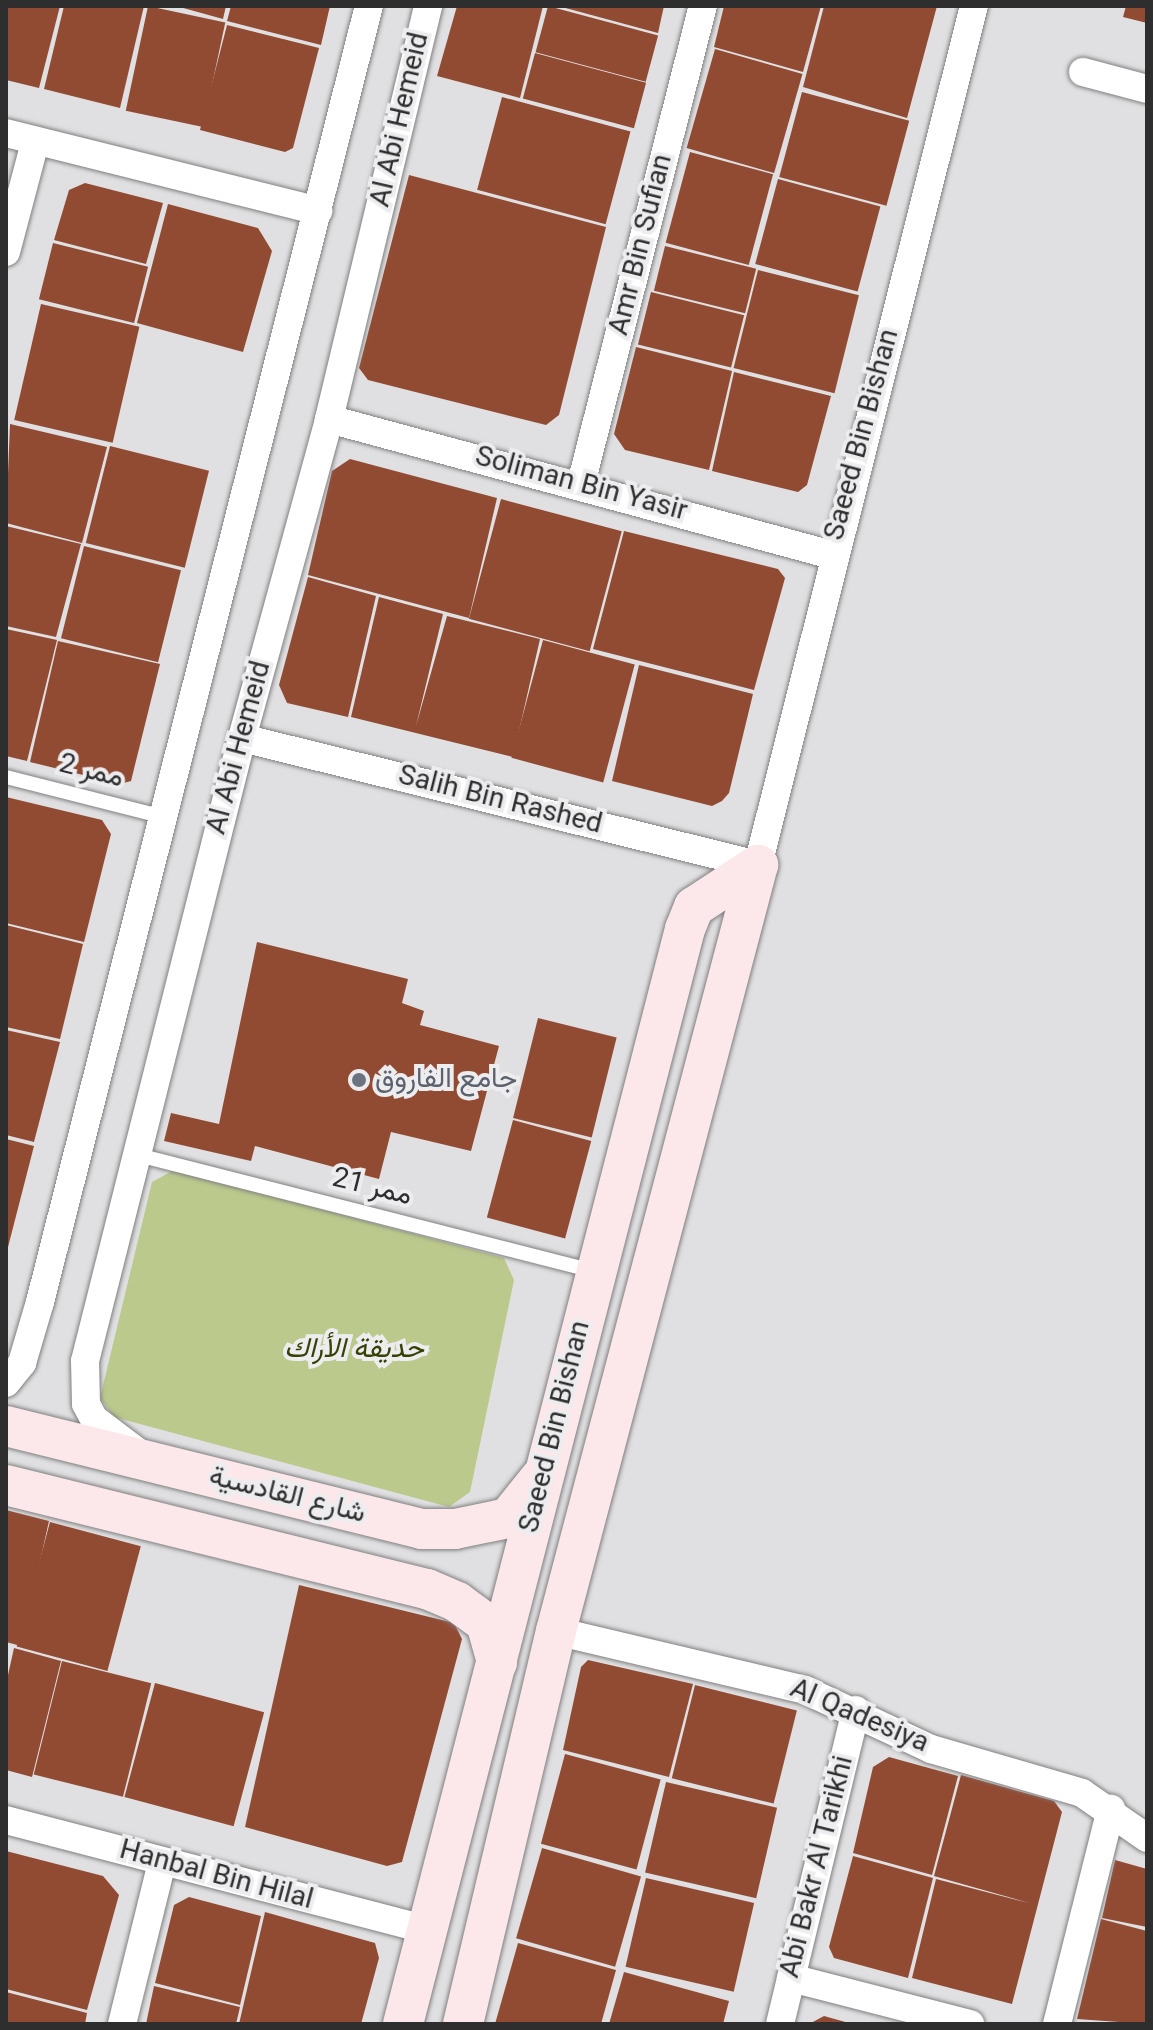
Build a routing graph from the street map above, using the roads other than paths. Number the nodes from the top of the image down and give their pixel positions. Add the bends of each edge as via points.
1 (369, 6) edge
2 (428, 6) edge
3 (703, 6) edge
4 (974, 6) edge
5 (1083, 72) dead end
6 (1147, 89) edge
7 (6, 133) edge
8 (35, 142) junction
9 (318, 211) junction
10 (6, 252) edge
11 (329, 419) junction
12 (581, 484) junction
13 (832, 555) junction
14 (242, 738) junction
15 (6, 777) edge
16 (164, 817) junction
17 (758, 865) junction
18 (138, 1155) junction
19 (594, 1271) junction
20 (6, 1383) edge
21 (6, 1426) edge
22 (153, 1463) junction
23 (548, 1468) junction
24 (6, 1485) edge
25 (556, 1631) junction
26 (497, 1662) junction
27 (856, 1710) junction
28 (1111, 1809) junction
29 (6, 1820) edge
30 (1147, 1838) edge
31 (162, 1862) junction
32 (427, 1930) junction
33 (791, 1978) junction
34 (122, 2024) edge
35 (403, 2024) edge
36 (463, 2024) edge
37 (780, 2024) edge
38 (970, 2024) edge
39 (1057, 2024) edge

1 - 9 street, Al Abi Hemeid
2 - 11 street, Al Abi Hemeid
3 - 12 street, Amr Bin Sufian
4 - 13 street, Saeed Bin Bishan
5 - 6 street
7 - 8 street
8 - 9 street
8 - 10 street
9 - 16 street, Al Abi Hemeid
11 - 12 street, Soliman Bin Yasir
11 - 14 street, Al Abi Hemeid
12 - 13 street, Soliman Bin Yasir
13 - 17 street, Saeed Bin Bishan
14 - 17 street, Salih Bin Rashed
14 - 18 street, Al Abi Hemeid
15 - 16 lane, ممر 2
16 - 20 street, Al Abi Hemeid via 40,1302 22,1363
17 - 19 street, Saeed Bin Bishan via 694,907 685,929
17 - 25 street, Saeed Bin Bishan
18 - 19 lane, ممر 21
18 - 22 street, Al Abi Hemeid via 83,1377 94,1419
19 - 23 street, Saeed Bin Bishan
21 - 22 street, شارع القادسية
22 - 23 street, شارع القادسية via 422,1529 455,1529 508,1518
23 - 26 street, Saeed Bin Bishan
24 - 26 street, شارع القادسية via 427,1589 486,1623
25 - 27 street, Al Qadesiya via 805,1690
25 - 36 street, Saeed Bin Bishan
26 - 32 street, Saeed Bin Bishan
27 - 28 street, Al Qadesiya via 931,1749 1082,1793
27 - 33 street, Abi Bakr Al Tarikhi
28 - 30 street, Al Qadesiya
28 - 39 street
29 - 31 street, Hanbal Bin Hilal
31 - 32 street, Hanbal Bin Hilal
31 - 34 street
32 - 35 street, Saeed Bin Bishan
33 - 37 street, Abi Bakr Al Tarikhi
33 - 38 street

